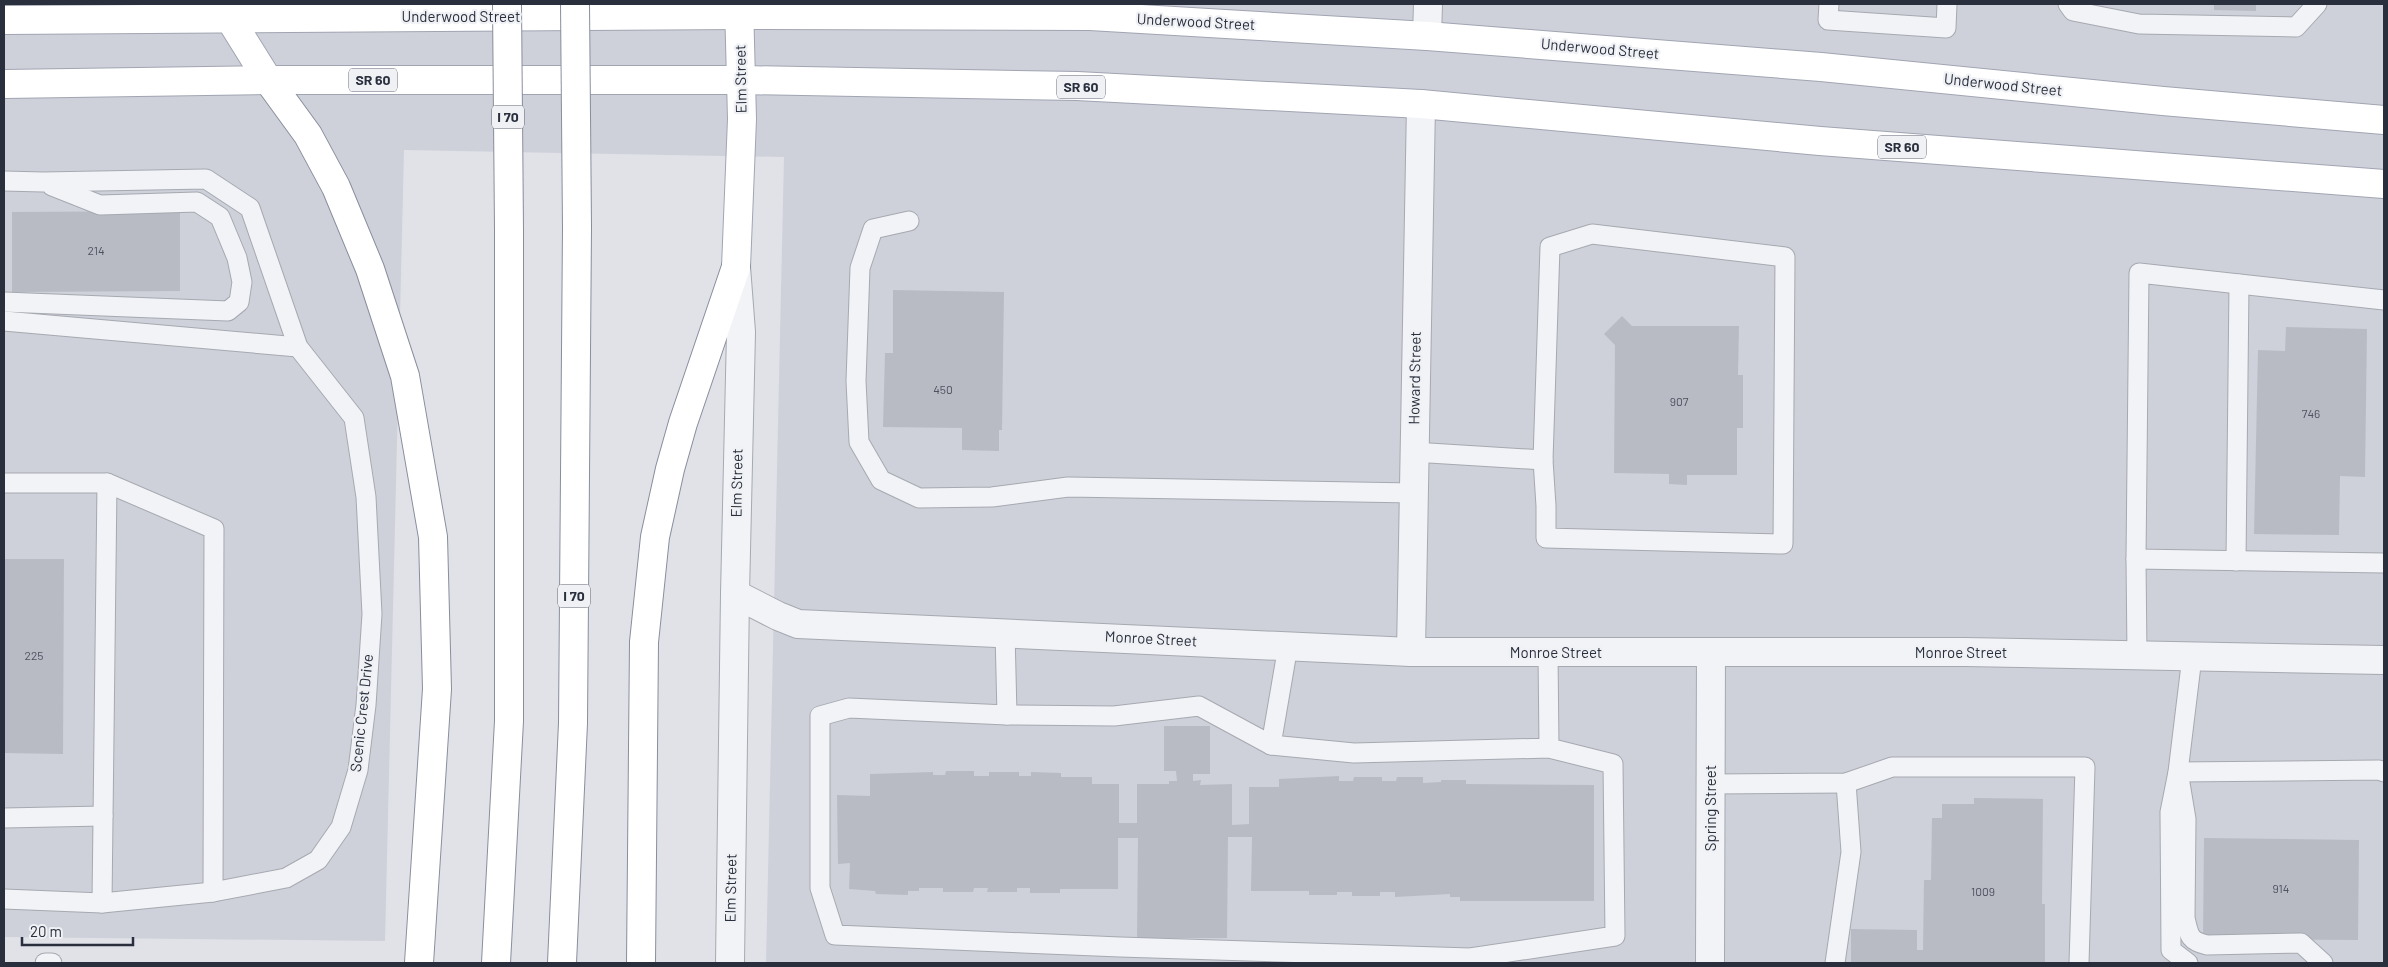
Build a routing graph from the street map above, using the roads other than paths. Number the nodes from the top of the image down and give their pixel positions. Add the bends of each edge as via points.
1 (507, 4) edge
2 (575, 4) edge
3 (1428, 4) edge
4 (1829, 4) edge
5 (1948, 4) edge
6 (2068, 4) edge
7 (2317, 4) edge
8 (739, 10) edge
9 (230, 11) edge
10 (4, 20) edge
11 (1426, 36) junction
12 (268, 80) junction
13 (742, 80) junction
14 (4, 84) edge
15 (1421, 104) junction
16 (2384, 120) edge
17 (4, 180) edge
18 (43, 182) junction
19 (2384, 184) edge
20 (909, 221) dead end
21 (736, 267) junction
22 (2239, 284) junction
23 (2384, 300) edge
24 (4, 302) edge
25 (4, 321) edge
26 (298, 346) junction
27 (1413, 452) junction
28 (1543, 460) junction
29 (106, 482) junction
30 (4, 483) edge
31 (1413, 493) junction
32 (2136, 559) junction
33 (2236, 561) junction
34 (2384, 563) edge
35 (735, 594) junction
36 (1005, 632) junction
37 (1288, 646) junction
38 (1411, 652) junction
39 (1548, 653) junction
40 (1711, 653) junction
41 (2137, 656) junction
42 (2192, 657) junction
43 (2384, 660) edge
44 (1007, 714) junction
45 (1271, 745) junction
46 (1549, 748) junction
47 (2178, 772) junction
48 (2384, 772) edge
49 (1846, 783) junction
50 (1711, 784) junction
51 (103, 816) junction
52 (4, 818) edge
53 (213, 892) junction
54 (4, 899) edge
55 (102, 903) junction
56 (45, 963) edge
57 (52, 963) edge
58 (419, 963) edge
59 (496, 963) edge
60 (562, 963) edge
61 (641, 963) edge
62 (730, 963) edge
63 (1710, 963) edge
64 (1835, 963) edge
65 (2079, 963) edge
66 (2188, 963) edge
67 (2323, 963) edge

1 - 59 main road, I 70, bridge via 509,721
2 - 60 main road, I 70, bridge via 577,228 573,722
3 - 11 street
4 - 5 lane via 1828,20 1946,28
6 - 7 lane via 2073,11 2139,24 2296,27
8 - 9 main road, Underwood Street
8 - 11 main road, Underwood Street via 1090,16
8 - 13 main road, Elm Street
9 - 10 main road, Underwood Street
9 - 12 main road
11 - 16 main road, Underwood Street via 1821,67
12 - 13 main road, SR 60
12 - 14 main road, SR 60
12 - 58 main road via 308,135 336,187 370,269 405,376 433,537 437,689
13 - 15 main road, SR 60 via 1077,86
13 - 21 main road, Elm Street
15 - 19 main road, SR 60 via 1820,141
15 - 27 street, Howard Street
17 - 18 lane
18 - 24 lane via 100,204 197,202 211,209 220,217 237,258 242,282 238,302 228,311
18 - 26 lane, Scenic Crest Drive via 206,179 250,208
20 - 31 lane via 873,229 860,268 856,381 859,442 881,480 919,498 992,497 1068,487
21 - 35 street, Elm Street via 741,332
21 - 61 main road via 680,432 655,537 644,642
22 - 23 lane
22 - 32 lane via 2139,273
22 - 33 lane
25 - 26 lane
26 - 53 lane, Scenic Crest Drive via 354,418 366,497 372,614 358,770 341,827 318,860 286,878
27 - 28 lane
27 - 31 street, Howard Street
28 - 28 lane via 1546,538 1784,544 1785,257 1592,234 1550,248
29 - 30 lane
29 - 51 lane
29 - 53 lane via 214,529
31 - 38 street, Howard Street
32 - 33 lane
32 - 41 lane
33 - 34 lane
35 - 36 street, Monroe Street via 798,624
35 - 62 street, Elm Street
36 - 37 street, Monroe Street
36 - 44 lane
37 - 38 street, Monroe Street
37 - 45 lane
38 - 39 street, Monroe Street
39 - 40 street, Monroe Street
39 - 46 lane
40 - 41 street, Monroe Street via 1965,652
40 - 50 street, Spring Street
41 - 42 street, Monroe Street
42 - 43 street, Monroe Street
42 - 47 lane
44 - 45 lane via 1114,716 1200,706
44 - 46 lane via 848,708 820,716 820,888 835,935 1470,958 1616,936 1613,764
45 - 46 lane via 1354,753
47 - 48 lane
47 - 66 lane via 2170,812 2171,950
47 - 67 lane via 2186,819 2185,918 2188,933 2195,942 2207,945 2301,943
49 - 50 lane
49 - 64 lane via 1851,852
49 - 65 lane via 1892,767 2085,767
50 - 63 street, Spring Street
51 - 52 lane
51 - 55 lane
53 - 55 lane, Scenic Crest Drive
54 - 55 lane, Scenic Crest Drive
56 - 57 lane

